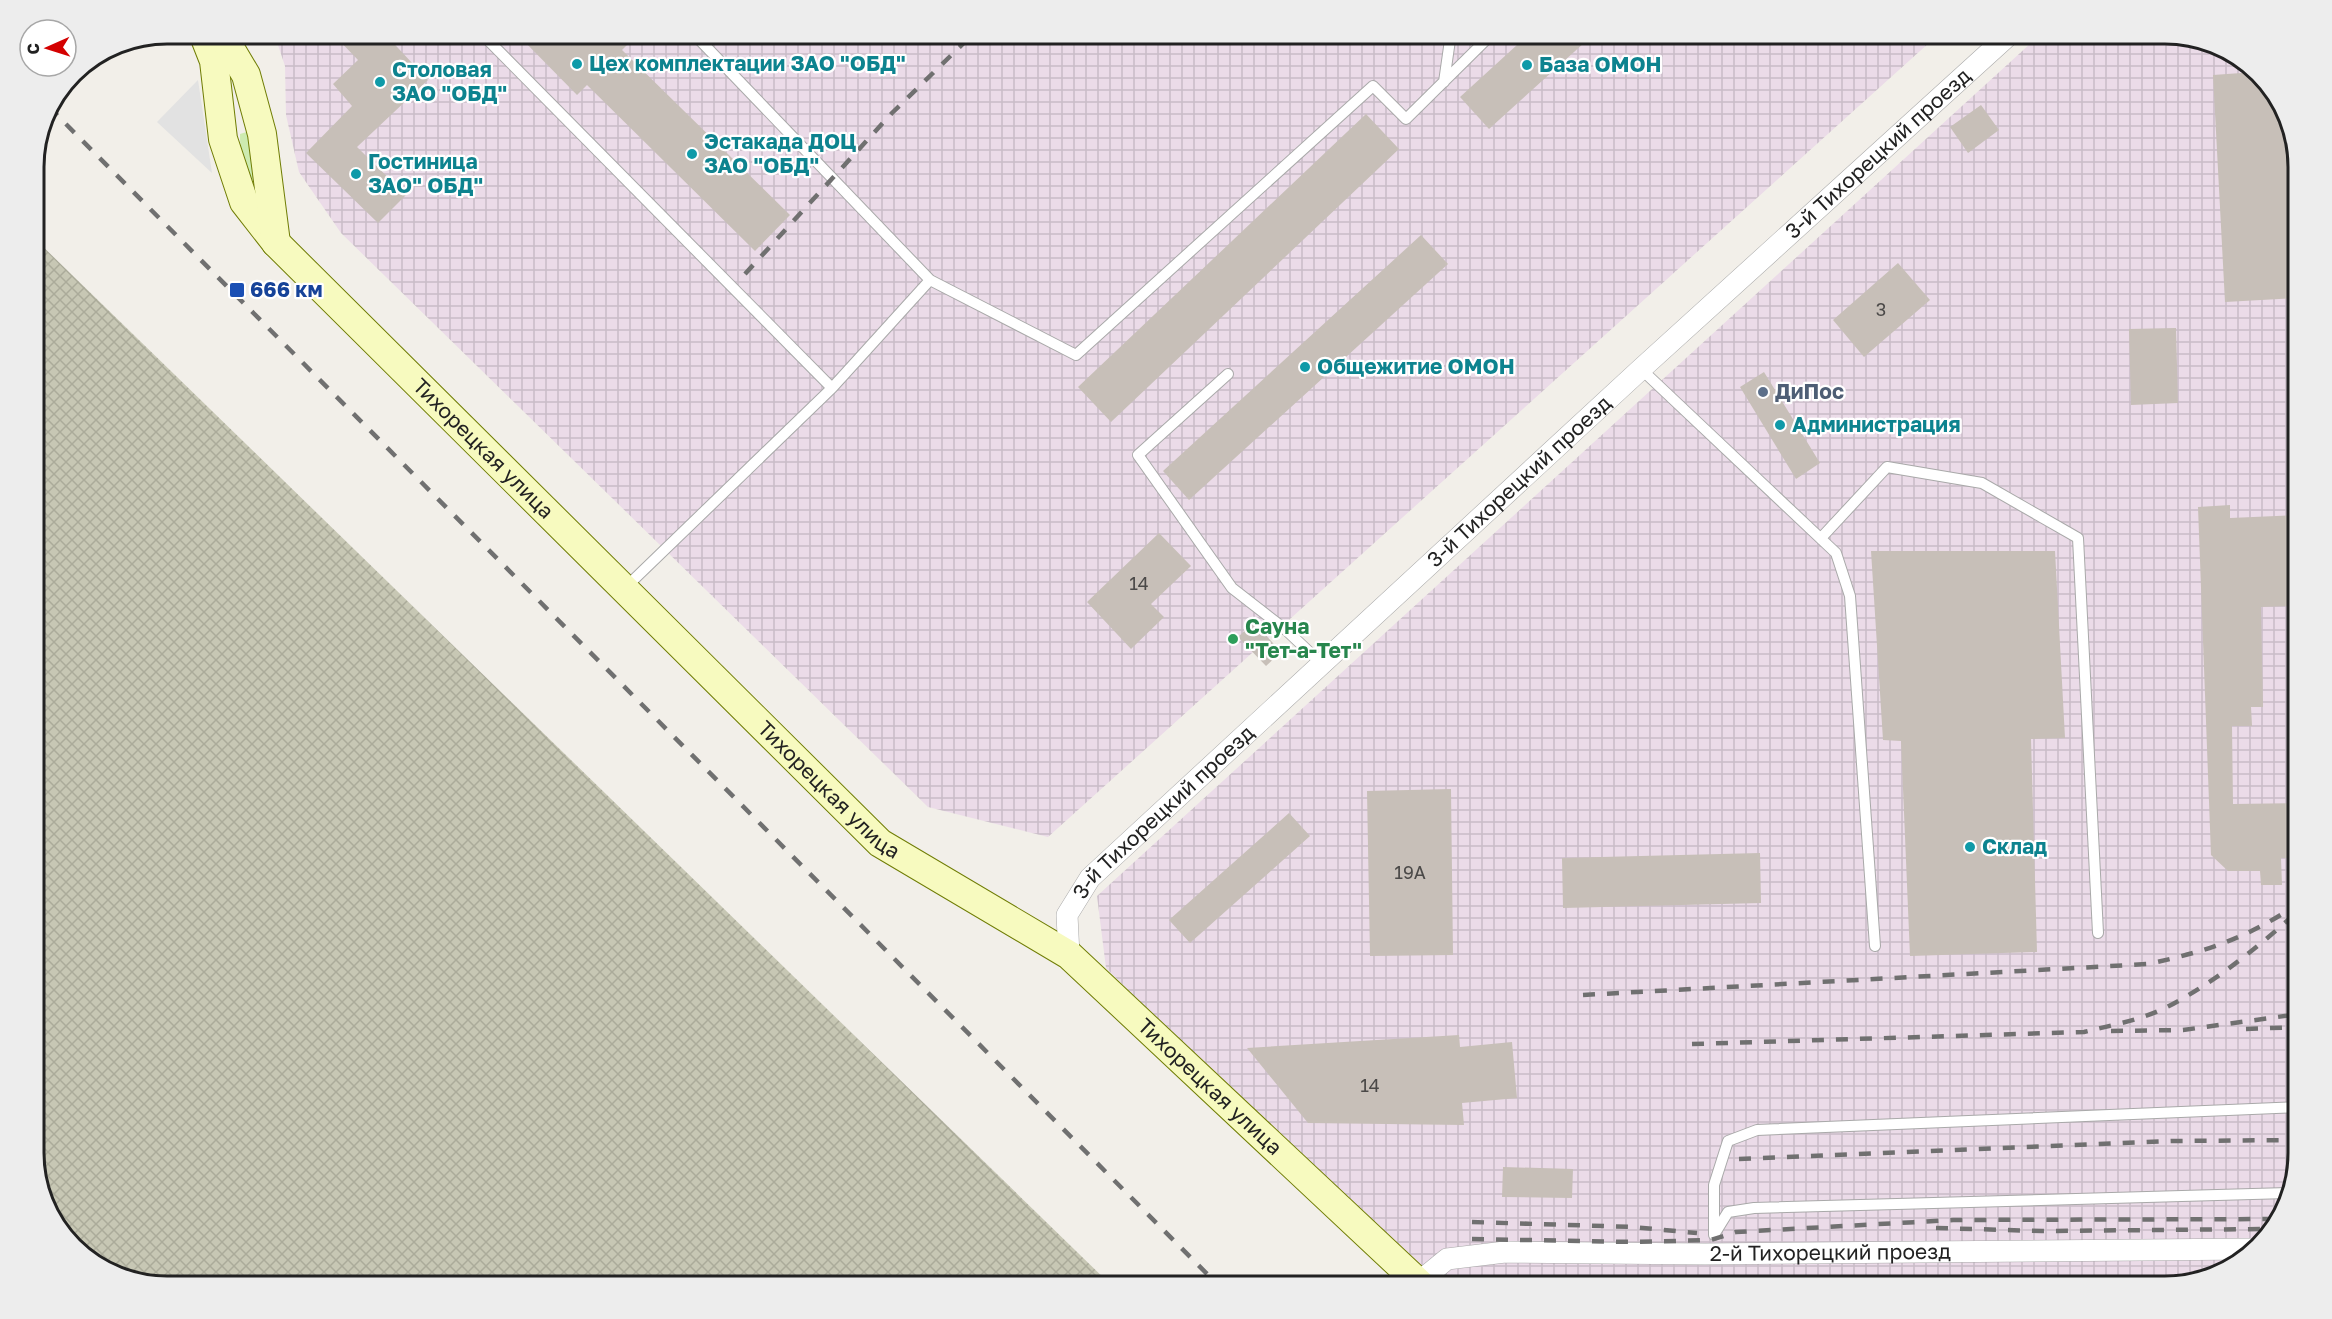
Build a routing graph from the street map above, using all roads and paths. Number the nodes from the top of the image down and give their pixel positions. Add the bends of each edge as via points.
1 (207, 44) edge
2 (228, 44) edge
3 (492, 44) edge
4 (704, 44) edge
5 (1449, 44) edge
6 (1482, 44) edge
7 (1999, 44) edge
8 (1444, 82) junction
9 (276, 243) junction
10 (930, 280) junction
11 (1641, 369) junction
12 (1228, 374) dead end
13 (832, 388) junction
14 (1821, 538) junction
15 (624, 589) junction
16 (1322, 664) junction
17 (2098, 933) dead end
18 (1875, 946) dead end
19 (1069, 955) junction
20 (2288, 1107) edge
21 (2281, 1193) edge
22 (1714, 1235) junction
23 (2241, 1249) edge
24 (1705, 1254) junction
25 (1411, 1276) edge
26 (1429, 1276) edge

1 - 9 street, Тихорецкая улица via 214,61 223,139 244,202
2 - 9 street via 246,75 262,134
3 - 13 lane
4 - 10 lane
5 - 8 lane
6 - 8 lane
7 - 11 street, 3-й Тихорецкий проезд
8 - 10 lane via 1406,119 1373,86 1076,355
9 - 15 street, Тихорецкая улица
10 - 13 lane
11 - 14 lane
11 - 16 street, 3-й Тихорецкий проезд
12 - 16 lane via 1138,455 1233,588
13 - 15 lane
14 - 17 lane via 1887,467 1982,483 2078,538
14 - 18 lane via 1836,553 1850,596
15 - 19 street, Тихорецкая улица via 880,843
16 - 19 street, 3-й Тихорецкий проезд via 1090,878 1067,915
19 - 25 street, Тихорецкая улица
20 - 22 lane via 1757,1130 1728,1141 1714,1185
21 - 22 lane via 1754,1208 1728,1212
22 - 24 lane
23 - 24 street, 2-й Тихорецкий проезд
24 - 26 street, 2-й Тихорецкий проезд via 1506,1252 1447,1259

